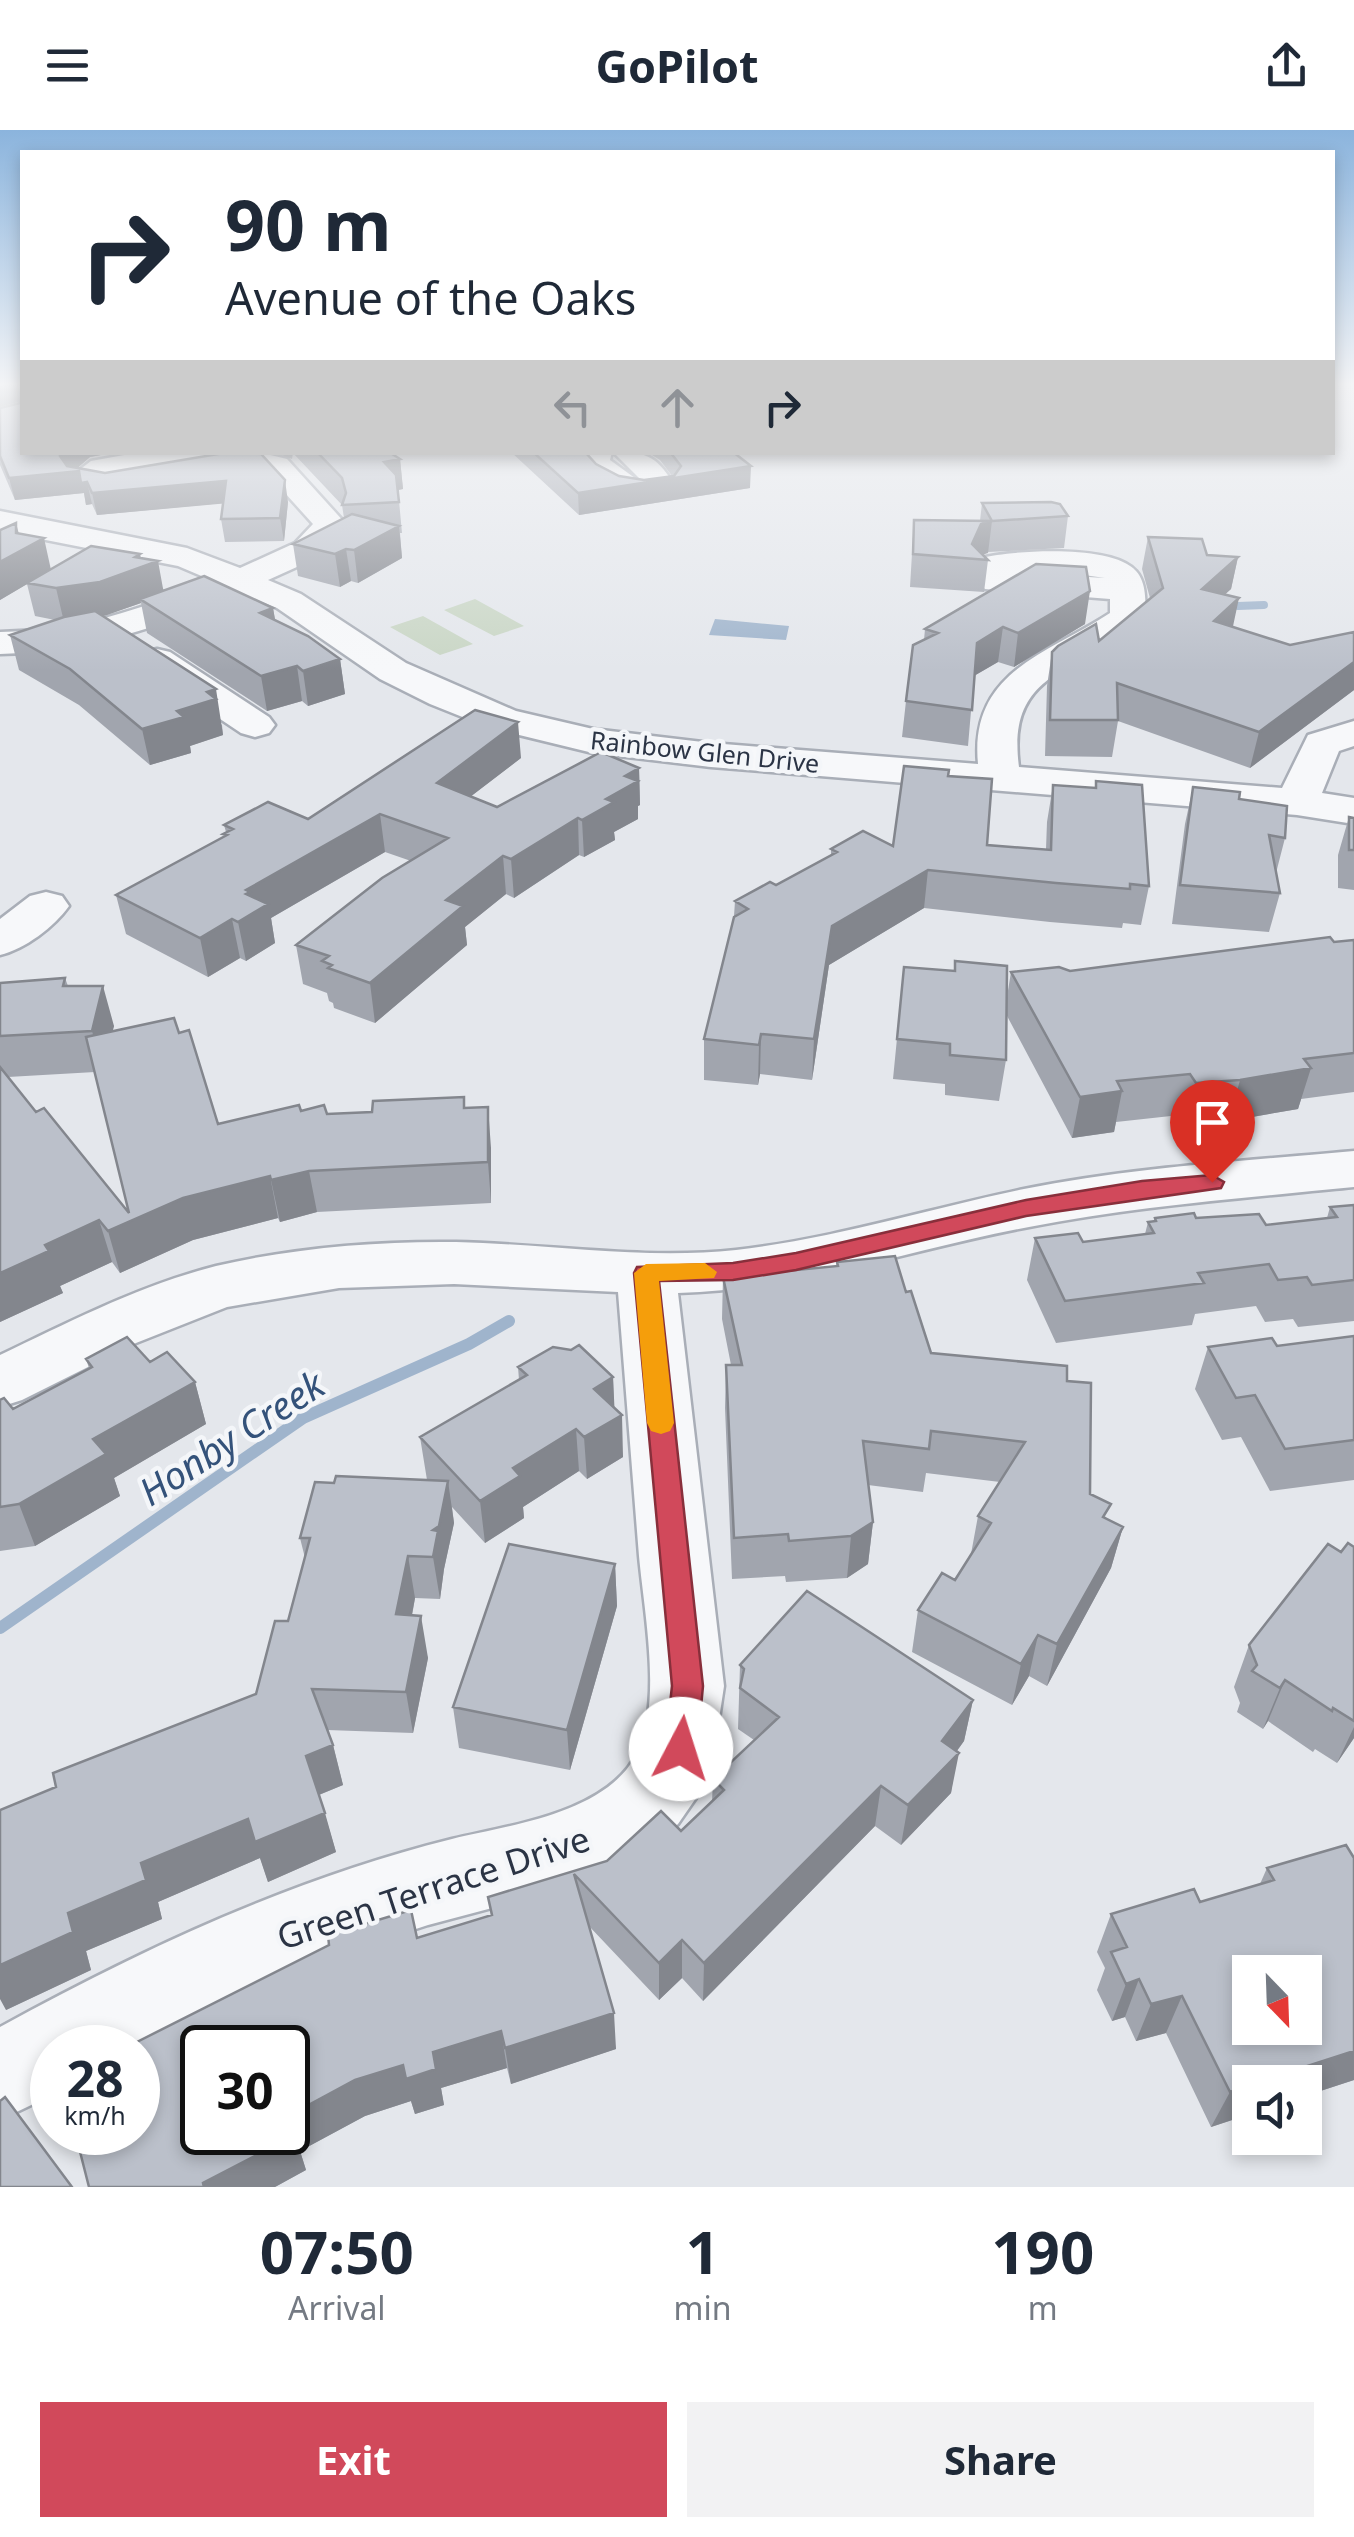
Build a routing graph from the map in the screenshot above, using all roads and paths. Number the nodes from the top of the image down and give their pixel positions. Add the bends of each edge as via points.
1 (289, 479) edge
2 (614, 479) edge
3 (656, 479) edge
4 (12, 525) edge
5 (240, 580) junction
6 (1126, 590) dead end
7 (113, 630) junction
8 (0, 643) edge
9 (254, 725) dead end
10 (1354, 733) edge
11 (1000, 778) junction
12 (1297, 802) junction
13 (1354, 811) edge
14 (46, 906) dead end
15 (0, 940) edge
16 (1354, 1170) edge
17 (646, 1273) junction
18 (0, 1382) edge
19 (0, 2076) edge

1 - 5 street via 330,524 307,550
2 - 3 street via 626,490 662,488
4 - 5 street, Rainbow Glen Drive via 187,558
5 - 7 street
5 - 11 street, Rainbow Glen Drive via 289,601 394,671 504,720 664,750
6 - 11 street via 1128,617 1102,637 1044,663 1018,688 997,721
7 - 8 street via 38,644
7 - 9 street
10 - 12 street via 1322,743
11 - 12 street, Rainbow Glen Drive
12 - 13 street, Rainbow Glen Drive
14 - 15 street
16 - 17 street via 1142,1189 1026,1208 796,1261
17 - 18 street via 454,1263 340,1268 218,1287
17 - 19 street, Green Terrace Drive via 687,1686 681,1749 651,1797 603,1833 540,1858 427,1885 268,1940

